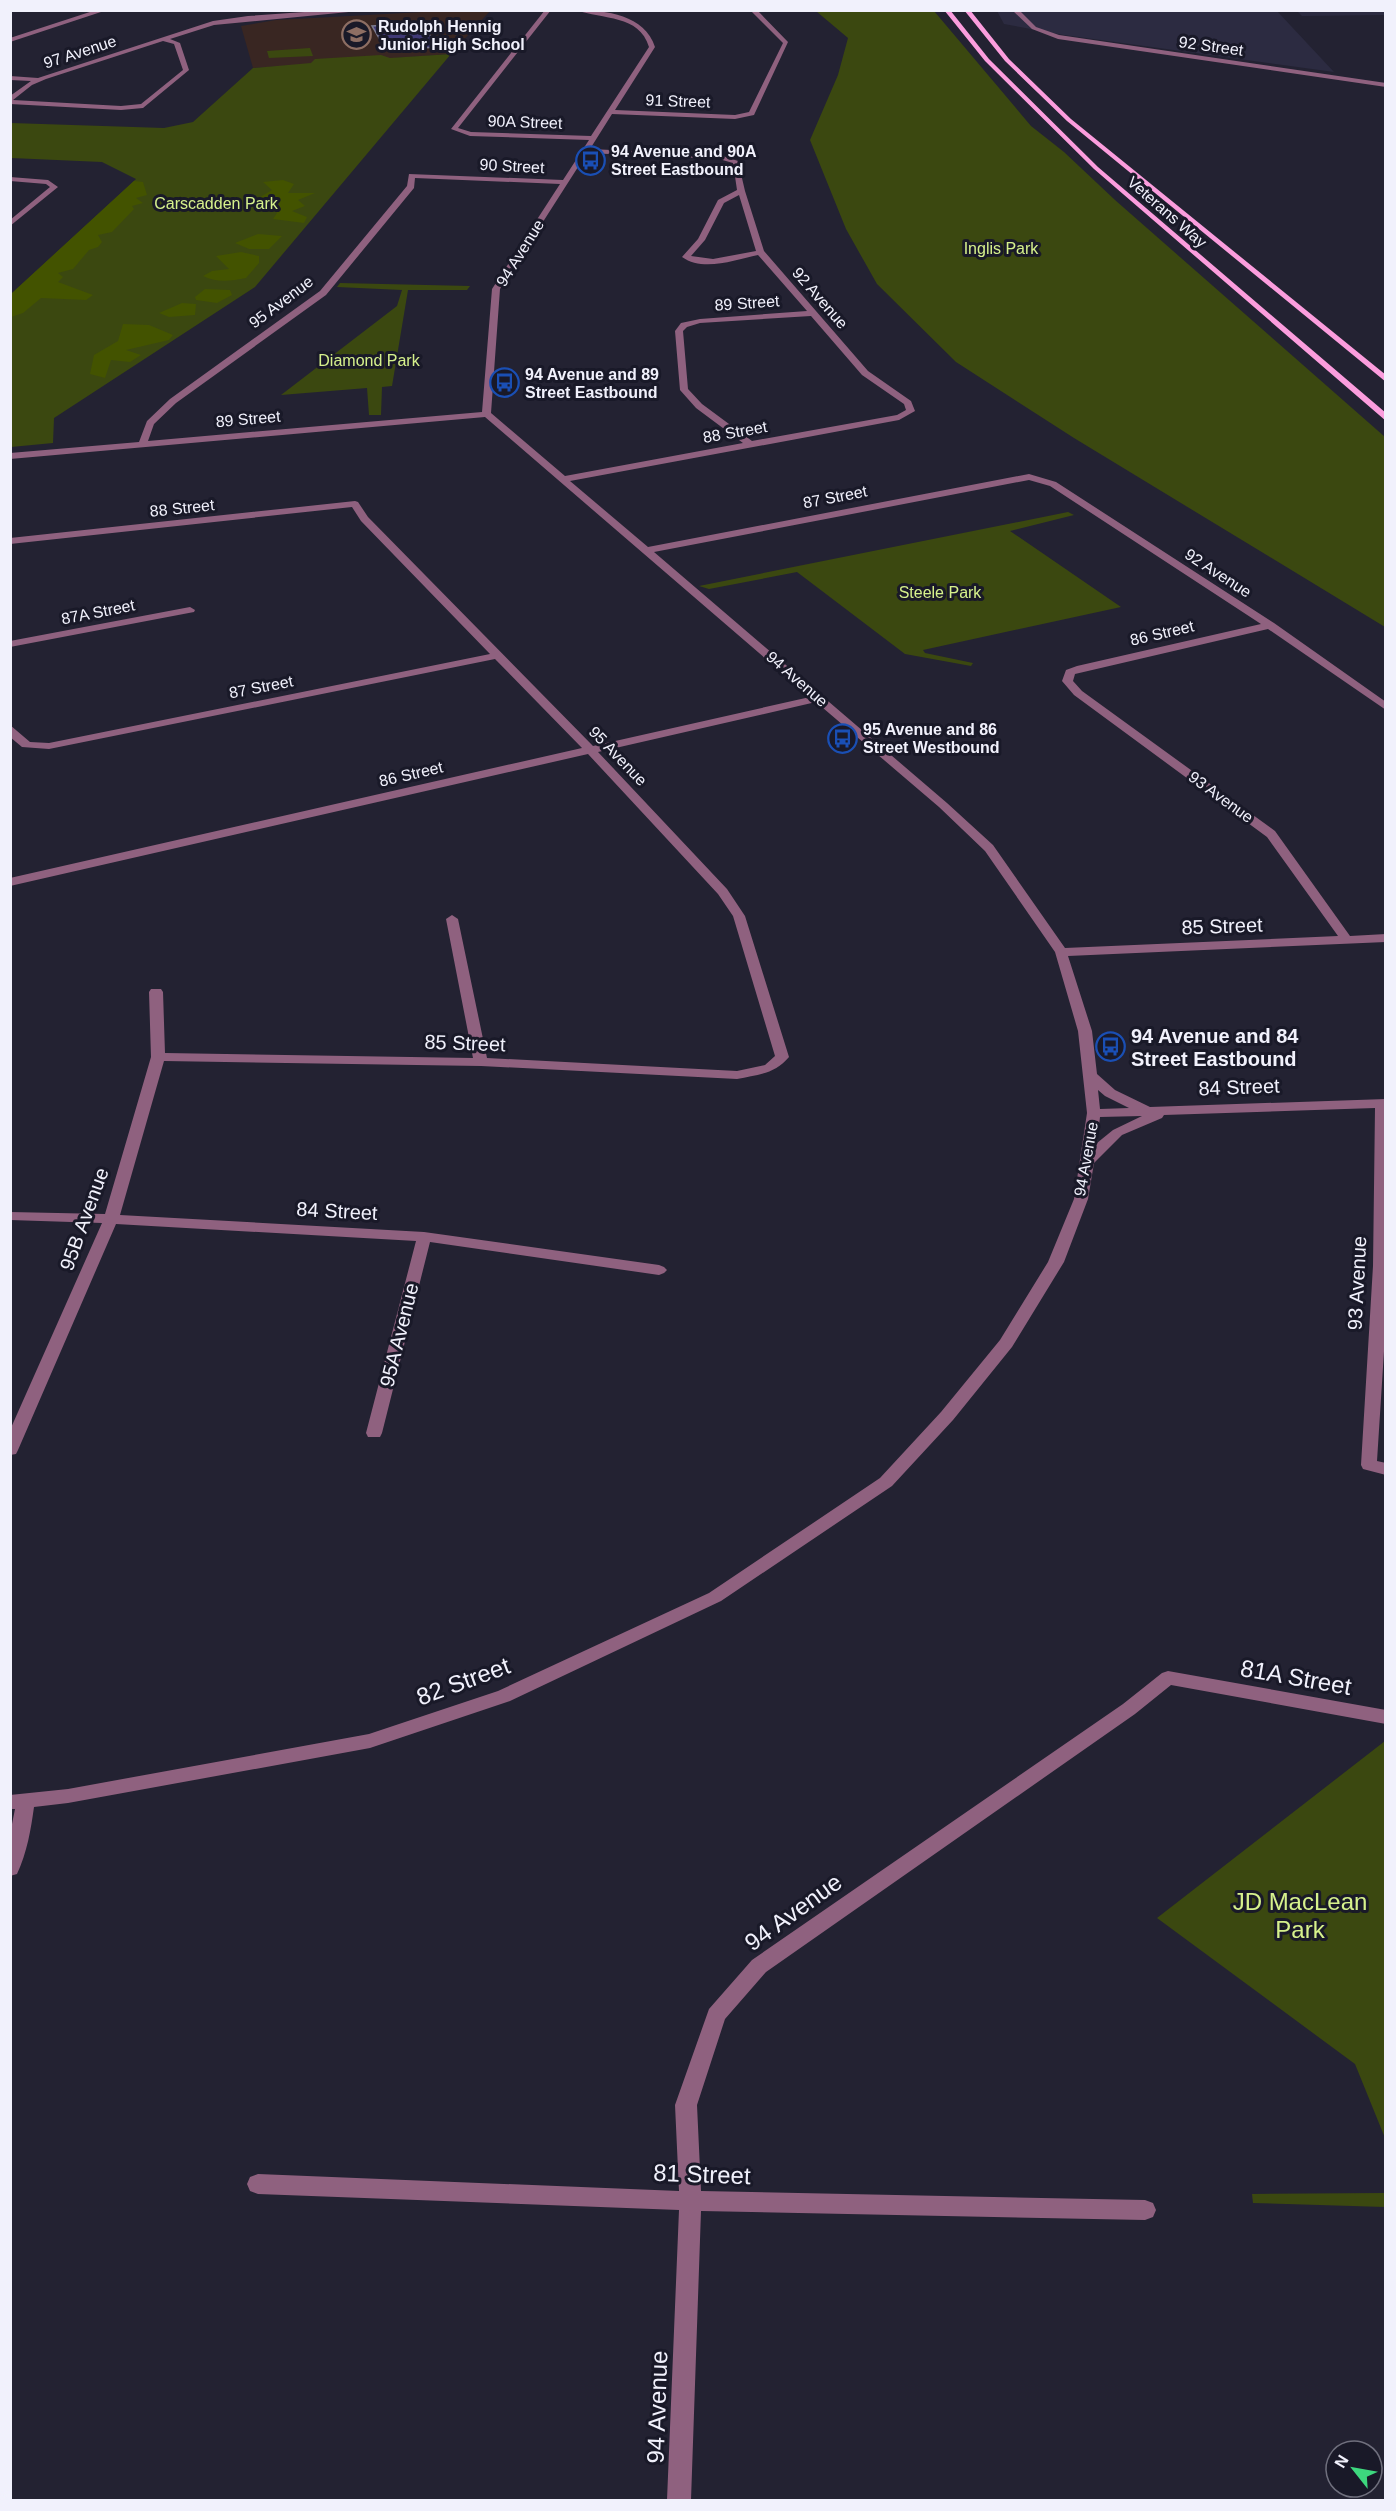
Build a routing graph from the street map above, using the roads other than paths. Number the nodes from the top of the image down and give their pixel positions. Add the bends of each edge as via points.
1 (104, 10) edge
2 (366, 10) edge
3 (548, 10) edge
4 (579, 10) edge
5 (753, 10) edge
6 (946, 10) edge
7 (967, 10) edge
8 (1015, 10) edge
9 (285, 13) edge
10 (162, 39) junction
11 (10, 40) edge
12 (10, 78) edge
13 (38, 80) junction
14 (1386, 85) edge
15 (10, 100) edge
16 (609, 112) junction
17 (592, 138) junction
18 (584, 151) junction
19 (458, 177) joint
20 (10, 179) edge
21 (564, 182) junction
22 (741, 191) junction
23 (10, 224) edge
24 (760, 252) junction
25 (813, 313) junction
26 (1386, 380) edge
27 (911, 411) joint
28 (488, 414) junction
29 (1386, 418) edge
30 (143, 443) junction
31 (750, 444) junction
32 (10, 456) edge
33 (1029, 477) joint
34 (564, 478) junction
35 (355, 504) joint
36 (10, 541) edge
37 (648, 550) junction
38 (190, 610) dead end
39 (1270, 625) junction
40 (10, 644) edge
41 (497, 656) junction
42 (1068, 681) joint
43 (819, 698) junction
44 (1386, 706) edge
45 (10, 728) edge
46 (590, 750) junction
47 (10, 882) edge
48 (452, 919) dead end
49 (1386, 938) edge
50 (1347, 940) junction
51 (1060, 952) junction
52 (156, 992) dead end
53 (158, 1057) junction
54 (481, 1062) junction
55 (770, 1068) joint
56 (1090, 1075) junction
57 (1384, 1103) edge
58 (1171, 1110) junction
59 (1149, 1111) junction
60 (1094, 1113) junction
61 (1087, 1162) junction
62 (10, 1216) edge
63 (111, 1219) junction
64 (424, 1237) junction
65 (1383, 1267) edge
66 (659, 1270) dead end
67 (374, 1433) dead end
68 (10, 1450) edge
69 (1377, 1467) edge
70 (886, 1482) joint
71 (1198, 1683) joint
72 (1386, 1717) edge
73 (18, 1803) edge
74 (10, 1868) edge
75 (258, 2184) dead end
76 (690, 2201) junction
77 (1145, 2210) dead end
78 (679, 2500) edge

1 - 11 street
2 - 9 street
3 - 17 street, 90A Street via 454,128 457,132
4 - 16 street, 94 Avenue via 631,21 652,43
5 - 16 street, 91 Street via 786,43 754,112 746,116
6 - 29 main road, Veterans Way via 995,68 1096,168
7 - 26 main road, Veterans Way via 1007,60 1069,120
8 - 14 street, 92 Street via 1034,28 1058,37
9 - 10 street via 222,21
10 - 13 street, 97 Avenue
10 - 15 street via 177,43 186,69 142,106
12 - 13 street
13 - 15 street, 97 Avenue
16 - 17 street, 94 Avenue
17 - 18 street, 94 Avenue
18 - 21 street, 94 Avenue
18 - 22 street, 90A Street via 730,159 737,164
19 - 21 street, 90 Street
19 - 30 street, 95 Avenue via 412,176 411,186 324,292 173,400 150,423
20 - 23 street via 48,182 54,187
21 - 28 street, 94 Avenue via 496,289
22 - 24 street, 92 Avenue
22 - 24 street via 721,202 687,257 711,261
24 - 25 street, 92 Avenue
25 - 27 street, 92 Avenue via 866,373 908,402
25 - 31 street, 89 Street via 700,321 684,325 679,331 684,390
27 - 31 street, 88 Street via 899,417
28 - 30 street, 89 Street
28 - 34 street, 94 Avenue
30 - 32 street, 89 Street
31 - 34 street, 88 Street
33 - 37 street, 87 Street
33 - 39 street, 92 Avenue via 1053,484
34 - 37 street, 94 Avenue
35 - 36 street, 88 Street
35 - 41 street, 95 Avenue via 364,519
37 - 43 street, 94 Avenue
38 - 40 street, 87A Street
39 - 42 street, 86 Street via 1081,668 1070,672
39 - 44 street, 92 Avenue
41 - 45 street, 87 Street via 57,744 32,746 20,742
41 - 46 street, 95 Avenue
42 - 50 street, 93 Avenue via 1078,693 1271,834
43 - 46 street, 86 Street
43 - 51 street, 94 Avenue via 989,848
46 - 47 street, 86 Street
46 - 55 street, 95 Avenue via 723,892 739,916 782,1057
48 - 54 street
49 - 50 street, 85 Street
50 - 51 street, 85 Street
51 - 56 street, 94 Avenue via 1085,1031
52 - 53 street, 95B Avenue
53 - 54 street, 85 Street
53 - 63 street, 95B Avenue
54 - 55 street, 85 Street via 737,1075
56 - 59 street via 1110,1093
56 - 60 street, 94 Avenue
57 - 58 street, 84 Street
57 - 65 street, 93 Avenue
58 - 59 street, 84 Street
58 - 61 street via 1111,1135
59 - 60 street, 84 Street
60 - 61 street, 94 Avenue
61 - 70 street, 94 Avenue via 1081,1199 1056,1262 1006,1343 947,1416
62 - 63 street, 84 Street
63 - 64 street, 84 Street
63 - 68 street, 95B Avenue
64 - 66 street, 84 Street
64 - 67 street, 95A Avenue
65 - 69 street, 93 Avenue
70 - 73 street, 82 Street via 715,1597 504,1696 370,1741
71 - 72 street, 81A Street
71 - 76 street, 94 Avenue via 1168,1678 759,1966 716,2015 686,2105
73 - 74 street via 20,1835
75 - 76 street, 81 Street
76 - 77 street, 81 Street
76 - 78 street, 94 Avenue

